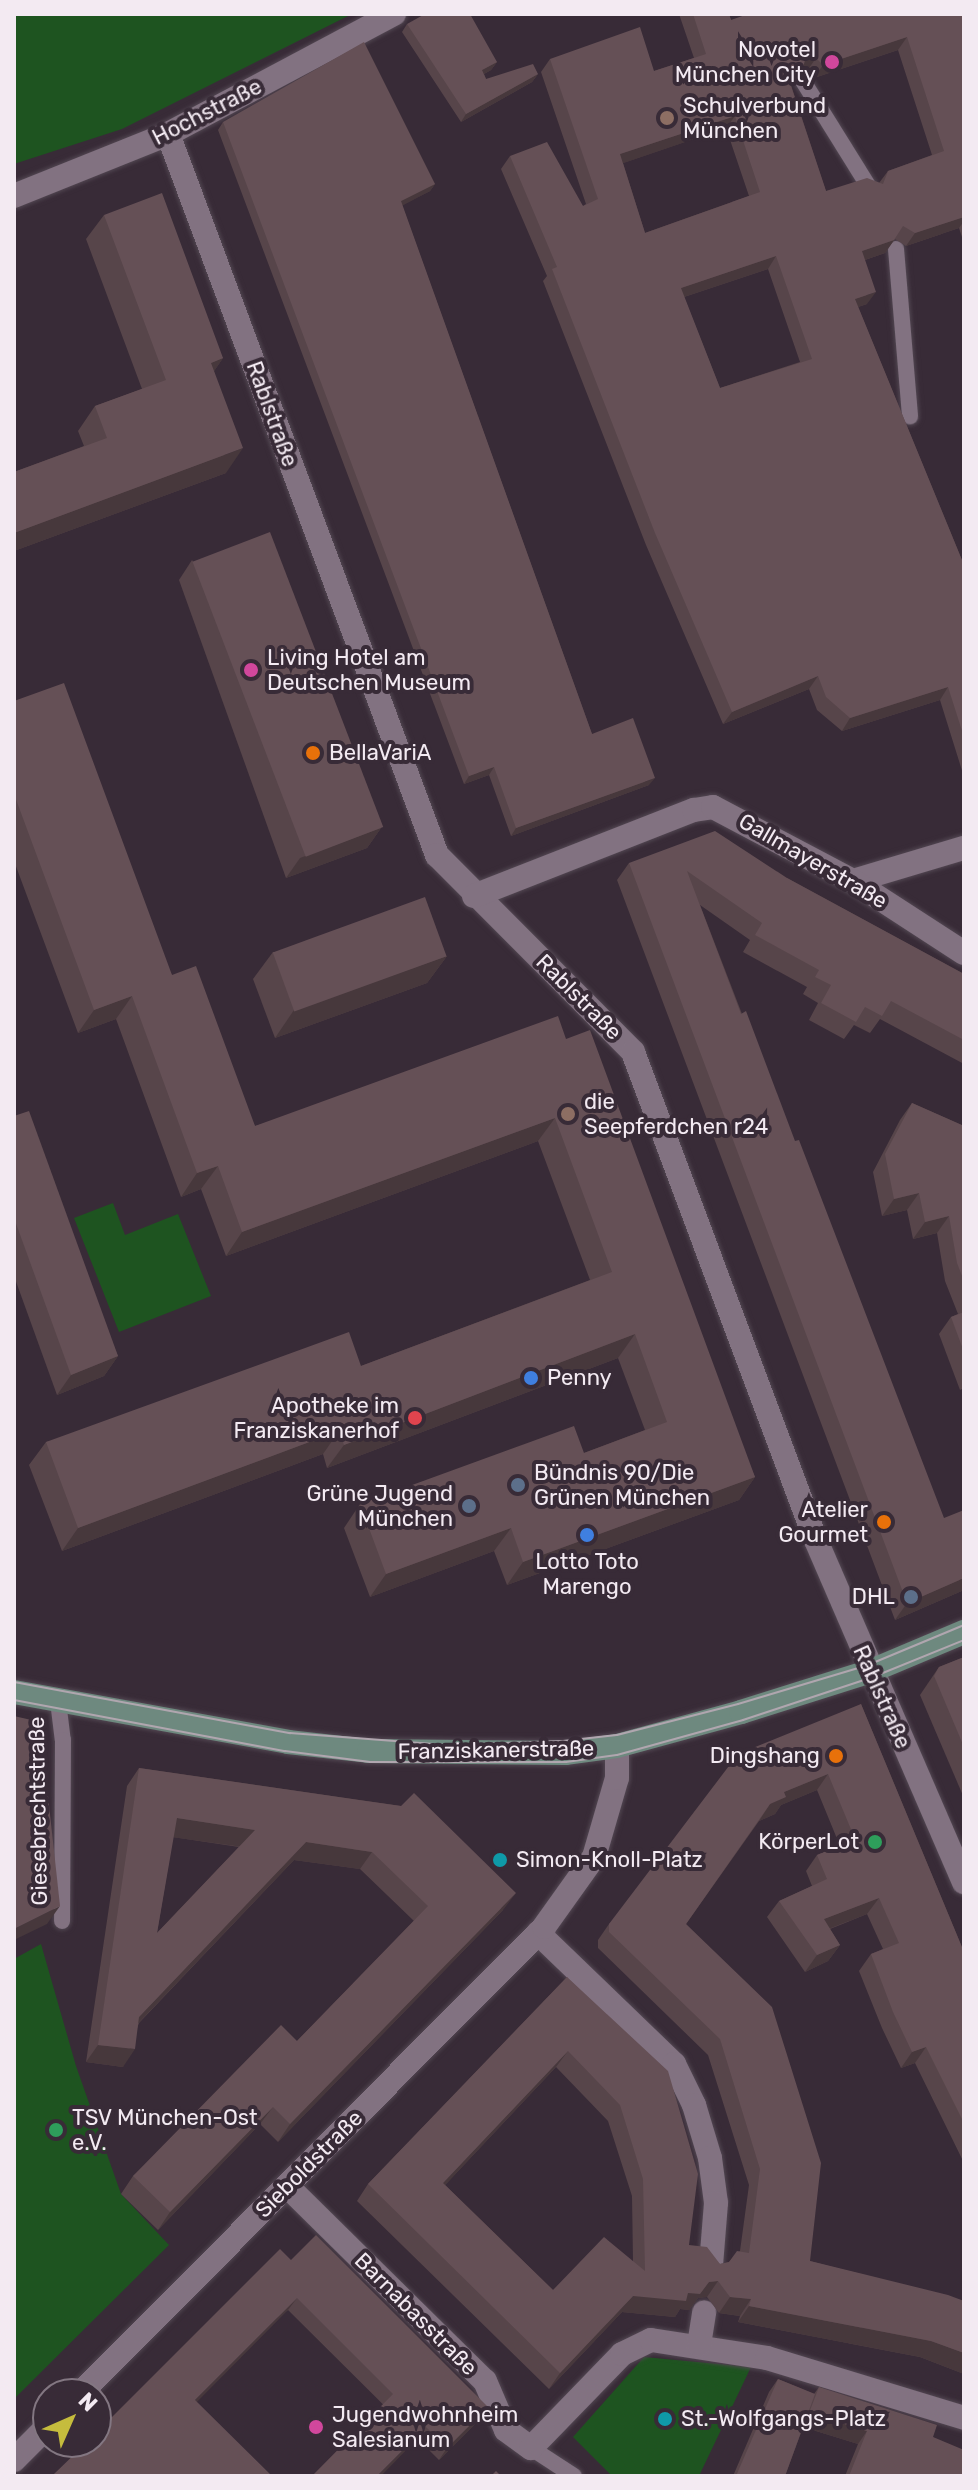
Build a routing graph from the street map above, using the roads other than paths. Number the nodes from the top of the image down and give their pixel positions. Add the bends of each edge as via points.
1 (394, 14) edge
2 (803, 81) edge
3 (168, 134) junction
4 (869, 187) edge
5 (14, 196) edge
6 (896, 249) edge
7 (910, 416) dead end
8 (964, 848) edge
9 (853, 881) junction
10 (474, 896) junction
11 (964, 953) edge
12 (964, 1632) edge
13 (871, 1671) junction
14 (14, 1692) edge
15 (58, 1701) junction
16 (617, 1746) junction
17 (964, 1882) edge
18 (62, 1921) edge
19 (538, 1933) junction
20 (288, 2187) junction
21 (711, 2265) edge
22 (704, 2312) edge
23 (699, 2345) junction
24 (96, 2378) edge
25 (964, 2418) edge
26 (32, 2442) edge
27 (531, 2448) junction
28 (14, 2460) edge
29 (574, 2476) edge

1 - 3 street, Hochstraße
2 - 4 lane
3 - 5 street, Hochstraße
3 - 10 street, Rablstraße via 437,855
6 - 7 lane
8 - 9 street
9 - 10 street, Gallmayerstraße via 713,807
9 - 11 street, Gallmayerstraße
10 - 13 street, Rablstraße via 633,1052 815,1538
12 - 13 main road, Franziskanerstraße
13 - 16 main road, Franziskanerstraße
13 - 17 street, Rablstraße
14 - 15 main road, Franziskanerstraße
15 - 16 main road, Franziskanerstraße via 369,1751 446,1755
15 - 18 lane, Giesebrechtstraße via 63,1740
16 - 19 street via 617,1778 594,1857
19 - 20 street, Sieboldstraße
19 - 21 street via 674,2064 694,2105 710,2158 716,2203
20 - 24 street, Sieboldstraße
20 - 27 street, Barnabasstraße via 485,2381 506,2430
22 - 23 street
23 - 25 street via 837,2377
23 - 27 street via 651,2340 634,2344
26 - 28 street
27 - 29 lane

